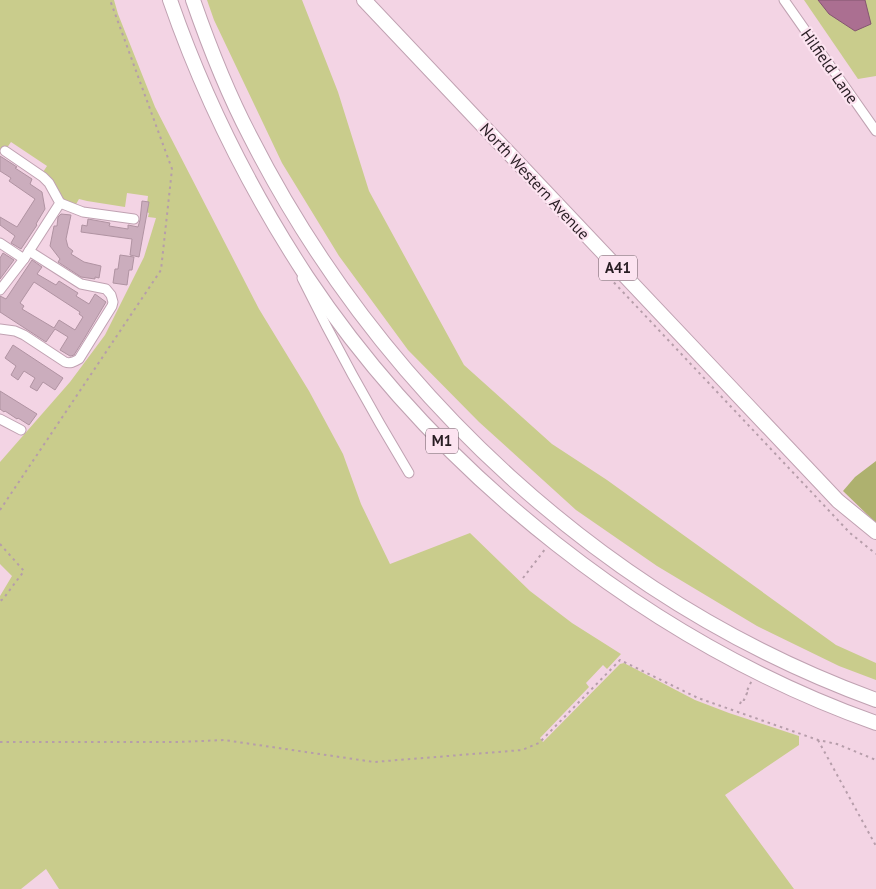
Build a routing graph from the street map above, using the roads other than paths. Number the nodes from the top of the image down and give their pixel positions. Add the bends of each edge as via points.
1 (170, 0) edge
2 (193, 0) edge
3 (364, 0) edge
4 (784, 0) edge
5 (876, 131) edge
6 (5, 151) dead end
7 (60, 204) junction
8 (134, 220) dead end
9 (280, 234) junction
10 (0, 243) edge
11 (27, 255) junction
12 (0, 290) edge
13 (0, 329) edge
14 (0, 419) edge
15 (21, 430) dead end
16 (409, 473) dead end
17 (876, 532) edge
18 (876, 700) edge
19 (876, 723) edge

1 - 9 highway, M1 via 215,113
2 - 18 highway, M1 via 219,70 246,127 299,223 376,333 448,416 513,481 608,557 662,593 779,659
3 - 17 highway, North Western Avenue / A41 via 838,501
4 - 5 street, Hilfield Lane
6 - 7 street via 43,177
7 - 8 street via 83,212
7 - 11 street
9 - 16 street via 328,330
9 - 19 highway, M1 via 338,321 402,398 500,497 552,540 611,585 688,634 769,678
10 - 11 street
11 - 12 street
11 - 13 street via 81,284 106,289 111,294 112,306 79,359 71,363 64,362 24,334
14 - 15 street

